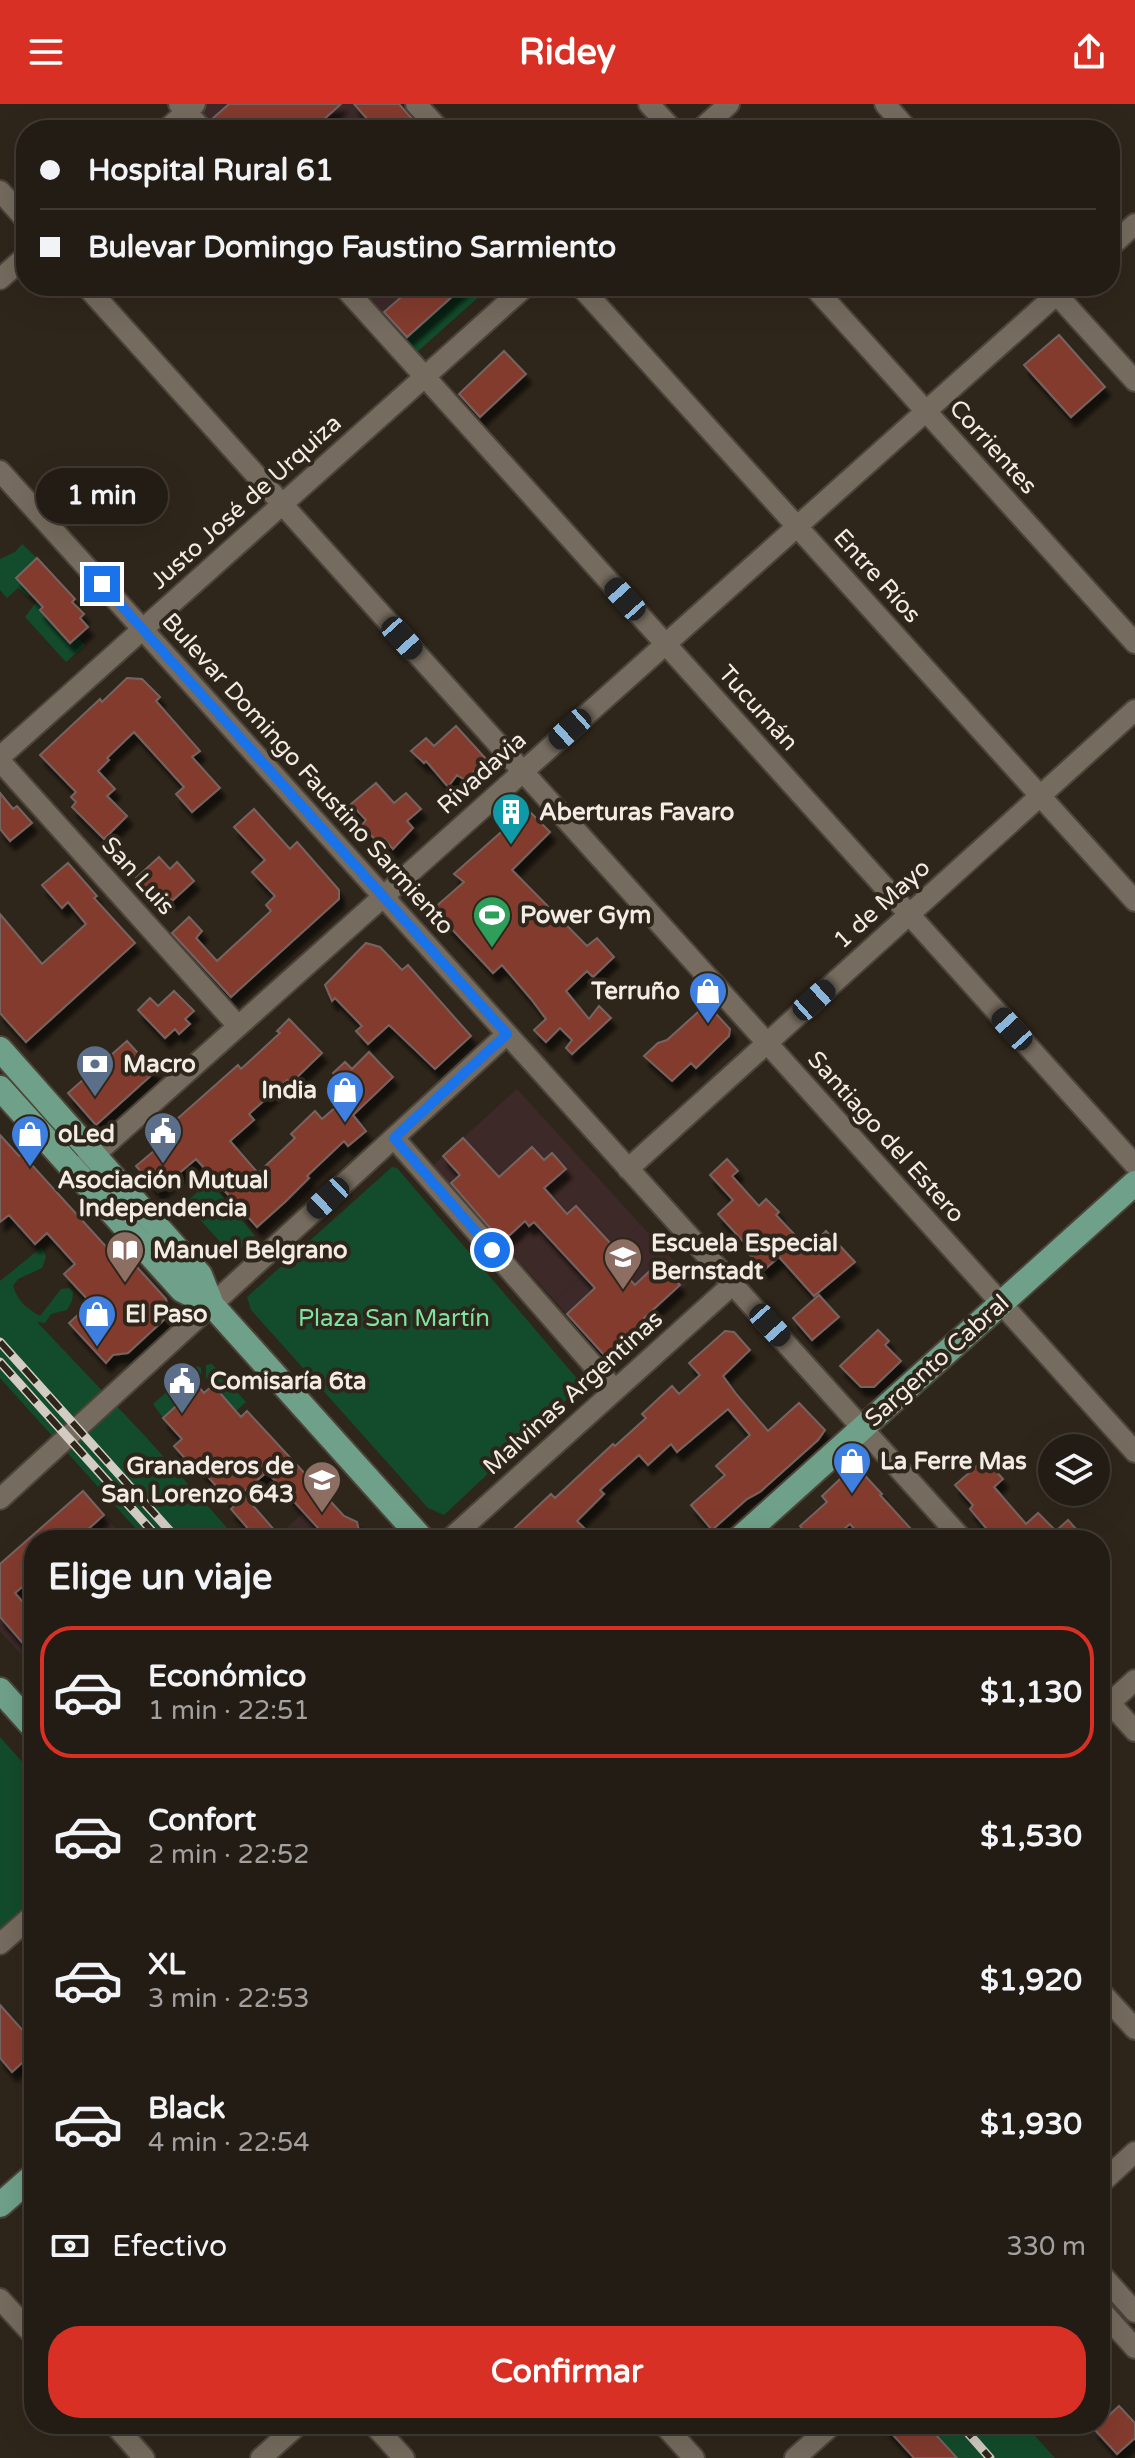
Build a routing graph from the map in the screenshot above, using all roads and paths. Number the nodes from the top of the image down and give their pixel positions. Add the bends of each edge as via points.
1 (416, 104) edge
2 (649, 104) edge
3 (729, 104) edge
4 (885, 104) edge
5 (431, 120) edge
6 (664, 120) edge
7 (711, 120) edge
8 (899, 120) edge
9 (0, 191) edge
10 (16, 209) edge
11 (1135, 224) edge
12 (1120, 238) edge
13 (16, 265) edge
14 (0, 279) edge
15 (95, 296) edge
16 (352, 296) edge
17 (515, 296) edge
18 (589, 296) edge
19 (822, 296) edge
20 (1049, 296) edge
21 (1063, 296) edge
22 (425, 377) junction
23 (1135, 381) edge
24 (926, 411) junction
25 (0, 471) edge
26 (282, 504) junction
27 (797, 526) junction
28 (143, 629) junction
29 (1135, 643) edge
30 (665, 644) junction
31 (1135, 710) edge
32 (0, 759) edge
33 (523, 772) junction
34 (1040, 796) junction
35 (383, 896) junction
36 (1135, 901) edge
37 (909, 915) junction
38 (238, 1026) junction
39 (507, 1034) junction
40 (767, 1043) junction
41 (0, 1049) edge
42 (0, 1088) edge
43 (394, 1138) junction
44 (94, 1155) junction
45 (1135, 1165) edge
46 (628, 1169) junction
47 (75, 1172) junction
48 (1135, 1183) edge
49 (733, 1284) junction
50 (1001, 1303) junction
51 (212, 1305) junction
52 (615, 1390) junction
53 (862, 1428) junction
54 (1135, 1452) edge
55 (0, 1499) edge
56 (414, 1530) edge
57 (460, 1530) edge
58 (749, 1530) edge
59 (954, 1530) edge
60 (1135, 1680) edge
61 (0, 1690) edge
62 (1110, 1697) edge
63 (1110, 1708) edge
64 (24, 1717) edge
65 (1135, 1731) edge
66 (24, 1923) edge
67 (0, 1944) edge
68 (1110, 2002) edge
69 (1135, 2029) edge
70 (1135, 2152) edge
71 (1110, 2175) edge
72 (24, 2184) edge
73 (0, 2205) edge
74 (1110, 2284) edge
75 (0, 2299) edge
76 (1135, 2312) edge
77 (1110, 2320) edge
78 (24, 2325) edge
79 (1135, 2348) edge
80 (123, 2434) edge
81 (288, 2434) edge
82 (382, 2434) edge
83 (672, 2434) edge
84 (822, 2434) edge
85 (144, 2458) edge
86 (261, 2458) edge
87 (404, 2458) edge
88 (694, 2458) edge
89 (795, 2458) edge

1 - 5 street
2 - 6 street
3 - 7 street
4 - 8 street
9 - 10 street
11 - 12 street
13 - 14 street
15 - 26 street, Santiago del Estero
16 - 22 street, Tucumán
17 - 22 street, Justo José de Urquiza
18 - 27 street, Entre Ríos
19 - 24 street, Corrientes
20 - 24 street, Rivadavia
21 - 23 street
22 - 26 street, Justo José de Urquiza
22 - 30 street, Tucumán
24 - 27 street, Rivadavia
24 - 29 street, Corrientes
25 - 28 street, Bulevar Domingo Faustino Sarmiento
26 - 28 street, Justo José de Urquiza
26 - 33 street, Santiago del Estero
27 - 30 street, Rivadavia
27 - 34 street, Entre Ríos
28 - 32 street, Justo José de Urquiza
28 - 35 street, Bulevar Domingo Faustino Sarmiento
30 - 33 street, Rivadavia
30 - 37 street, Tucumán
31 - 34 street, 1 de Mayo
32 - 38 street, San Luis
33 - 35 street, Rivadavia
33 - 40 street, Santiago del Estero
34 - 36 street, Entre Ríos
34 - 37 street, 1 de Mayo
35 - 38 street, Rivadavia
35 - 39 street, Bulevar Domingo Faustino Sarmiento
37 - 40 street, 1 de Mayo
37 - 45 street, Tucumán
38 - 44 street, Rivadavia
39 - 43 street
39 - 46 street, Bulevar Domingo Faustino Sarmiento
40 - 46 street, 1 de Mayo
40 - 50 street, Santiago del Estero
41 - 44 main road
42 - 47 main road
43 - 51 street
43 - 52 street
44 - 47 street, Rivadavia
44 - 51 main road via 200,1275
46 - 49 street, Bulevar Domingo Faustino Sarmiento
47 - 51 main road via 182,1290
48 - 50 main road, Sargento Cabral
49 - 52 street, Malvinas Argentinas
49 - 53 street, Bulevar Domingo Faustino Sarmiento
50 - 53 main road, Sargento Cabral
50 - 54 street, Santiago del Estero
51 - 55 street
51 - 56 main road
52 - 57 street, Malvinas Argentinas
53 - 58 main road, Sargento Cabral
53 - 59 street, Bulevar Domingo Faustino Sarmiento
60 - 62 street
61 - 64 main road
63 - 65 street
66 - 67 street
68 - 69 street
70 - 71 street
72 - 73 main road
74 - 76 street
75 - 78 street
77 - 79 street
80 - 85 street
81 - 86 street
82 - 87 street
83 - 88 street
84 - 89 street

